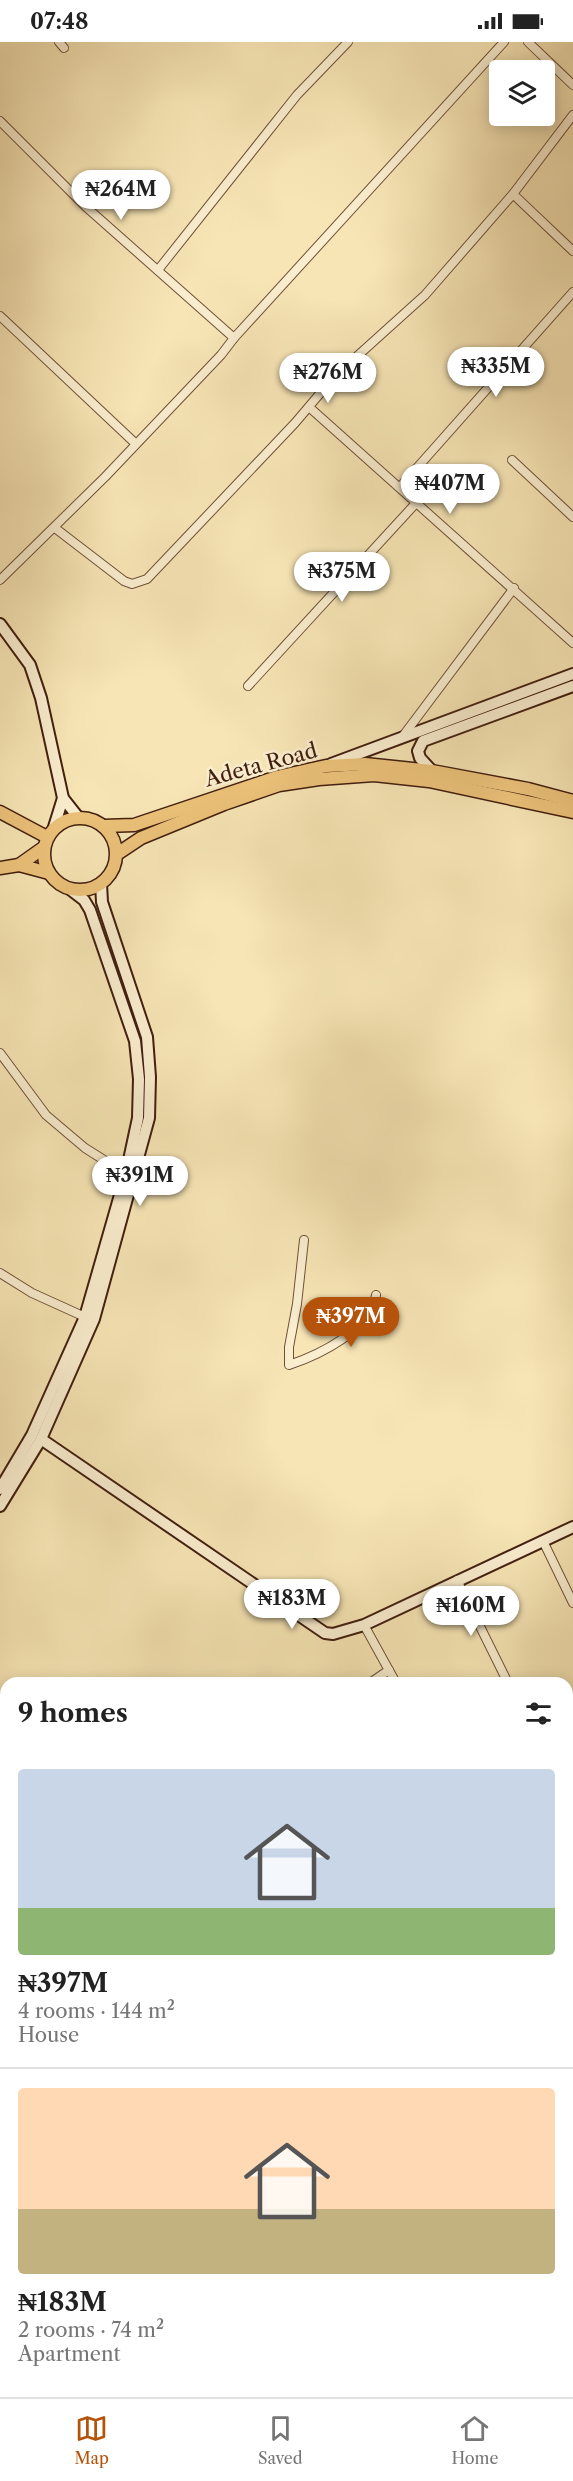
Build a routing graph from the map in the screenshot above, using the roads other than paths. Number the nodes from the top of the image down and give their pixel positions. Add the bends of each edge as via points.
1 (348, 42) edge
2 (504, 42) edge
3 (528, 42) edge
4 (573, 85) edge
5 (573, 115) edge
6 (0, 121) edge
7 (513, 194) junction
8 (573, 251) edge
9 (158, 270) junction
10 (573, 292) edge
11 (0, 316) edge
12 (234, 339) junction
13 (309, 407) junction
14 (136, 444) junction
15 (512, 460) dead end
16 (400, 487) junction
17 (417, 502) junction
18 (573, 518) edge
19 (55, 528) junction
20 (0, 580) edge
21 (514, 588) junction
22 (0, 624) edge
23 (573, 643) edge
24 (573, 674) edge
25 (248, 686) dead end
26 (573, 686) edge
27 (403, 736) junction
28 (326, 766) junction
29 (432, 771) junction
30 (63, 798) junction
31 (573, 801) edge
32 (0, 812) edge
33 (573, 812) edge
34 (78, 817) junction
35 (104, 826) junction
36 (48, 837) junction
37 (117, 854) junction
38 (19, 865) junction
39 (0, 868) edge
40 (49, 873) junction
41 (101, 884) junction
42 (71, 890) junction
43 (0, 1053) edge
44 (135, 1154) junction
45 (126, 1174) junction
46 (304, 1240) dead end
47 (0, 1273) edge
48 (376, 1295) dead end
49 (85, 1317) junction
50 (41, 1438) junction
51 (0, 1489) edge
52 (0, 1506) edge
53 (573, 1527) edge
54 (543, 1541) junction
55 (457, 1580) junction
56 (573, 1603) edge
57 (364, 1624) junction
58 (389, 1670) junction
59 (379, 1677) edge
60 (393, 1677) edge
61 (505, 1677) edge

1 - 9 street via 297,95
2 - 12 street
3 - 4 street
5 - 7 street
6 - 9 street via 84,206
7 - 8 street
7 - 13 street via 425,295 334,377
9 - 12 street
10 - 16 street
11 - 14 street
12 - 14 street
13 - 16 street
13 - 19 street via 140,583 124,581
14 - 19 street
15 - 18 street
16 - 17 street
17 - 21 street
17 - 25 street
19 - 20 street
21 - 23 street
21 - 27 street
22 - 30 street via 30,665
24 - 27 street
26 - 29 street via 423,741 418,751 420,759
27 - 28 street
28 - 29 main road, Adeta Road via 365,764
28 - 35 main road, Adeta Road via 243,787 134,825
29 - 31 main road, Adeta Road
30 - 34 street
30 - 36 street
32 - 36 main road
33 - 37 main road, Adeta Road via 429,781 374,775 319,779 279,785 224,804 141,838
34 - 35 main road
34 - 36 main road via 64,820
35 - 37 main road via 113,837
36 - 38 main road
36 - 40 main road via 44,860
37 - 41 main road via 113,871
38 - 39 main road
38 - 40 main road
40 - 42 main road via 58,884
41 - 42 main road
41 - 44 street via 102,902 147,1037 149,1118
42 - 44 street via 90,910 135,1041 139,1079
43 - 45 street via 46,1115
44 - 45 street
44 - 50 street via 94,1319
45 - 49 street
46 - 48 street via 289,1365 310,1358 353,1331 366,1317
47 - 49 street via 32,1293
49 - 51 street via 32,1435
50 - 52 street
50 - 57 street via 316,1629 333,1634
53 - 54 street
54 - 55 street
54 - 56 street
55 - 57 street
55 - 61 street
57 - 58 street
58 - 59 street
58 - 60 street

